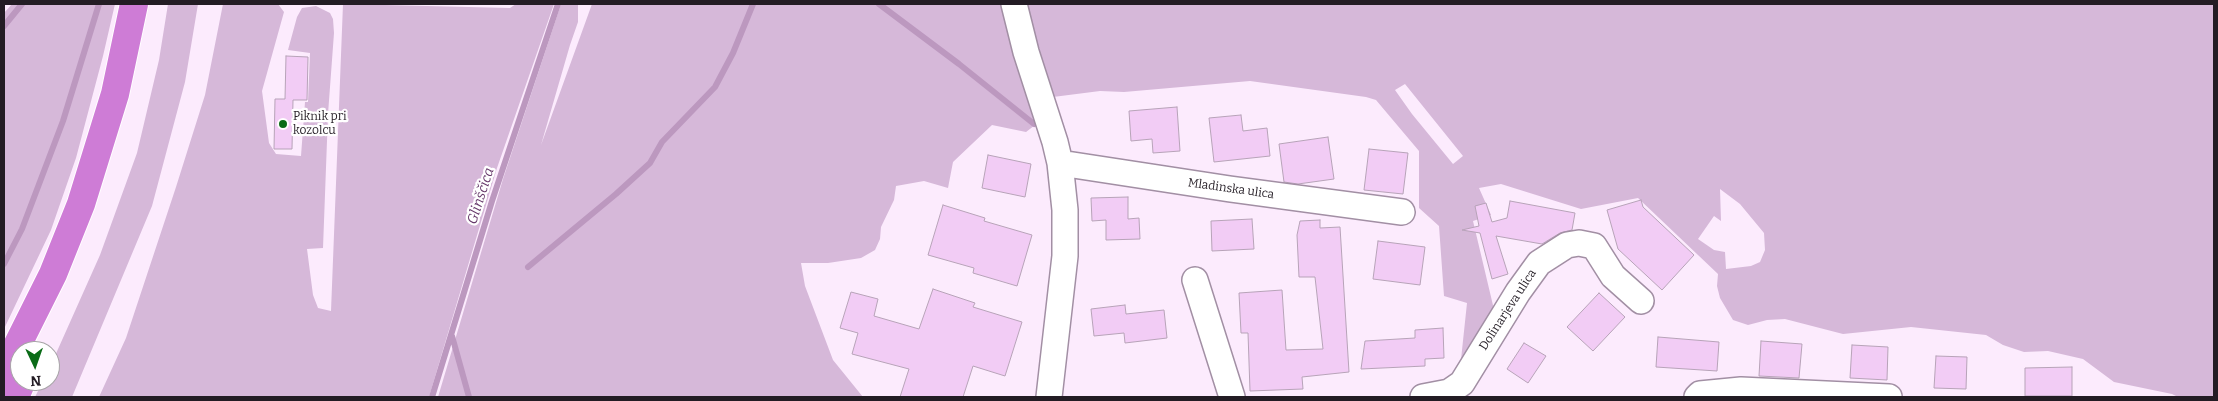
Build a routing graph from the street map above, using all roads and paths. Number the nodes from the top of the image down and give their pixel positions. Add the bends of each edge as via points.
1 (134, 4) edge
2 (1014, 4) edge
3 (1060, 163) junction
4 (81, 204) junction
5 (1402, 212) dead end
6 (1194, 280) dead end
7 (1641, 301) dead end
8 (42, 341) edge
9 (4, 372) edge
10 (1049, 397) edge
11 (1232, 397) edge
12 (1423, 397) edge
13 (1697, 397) edge
14 (1888, 397) edge

1 - 4 highway via 115,94
2 - 3 street
3 - 5 street, Mladinska ulica
3 - 10 street via 1065,256
4 - 8 highway via 82,234 78,260
4 - 9 highway via 53,274
6 - 11 street
7 - 12 street, Dolinarjeva ulica via 1613,276 1594,246 1567,245 1539,263 1462,382 1449,392
13 - 14 street via 1741,390

